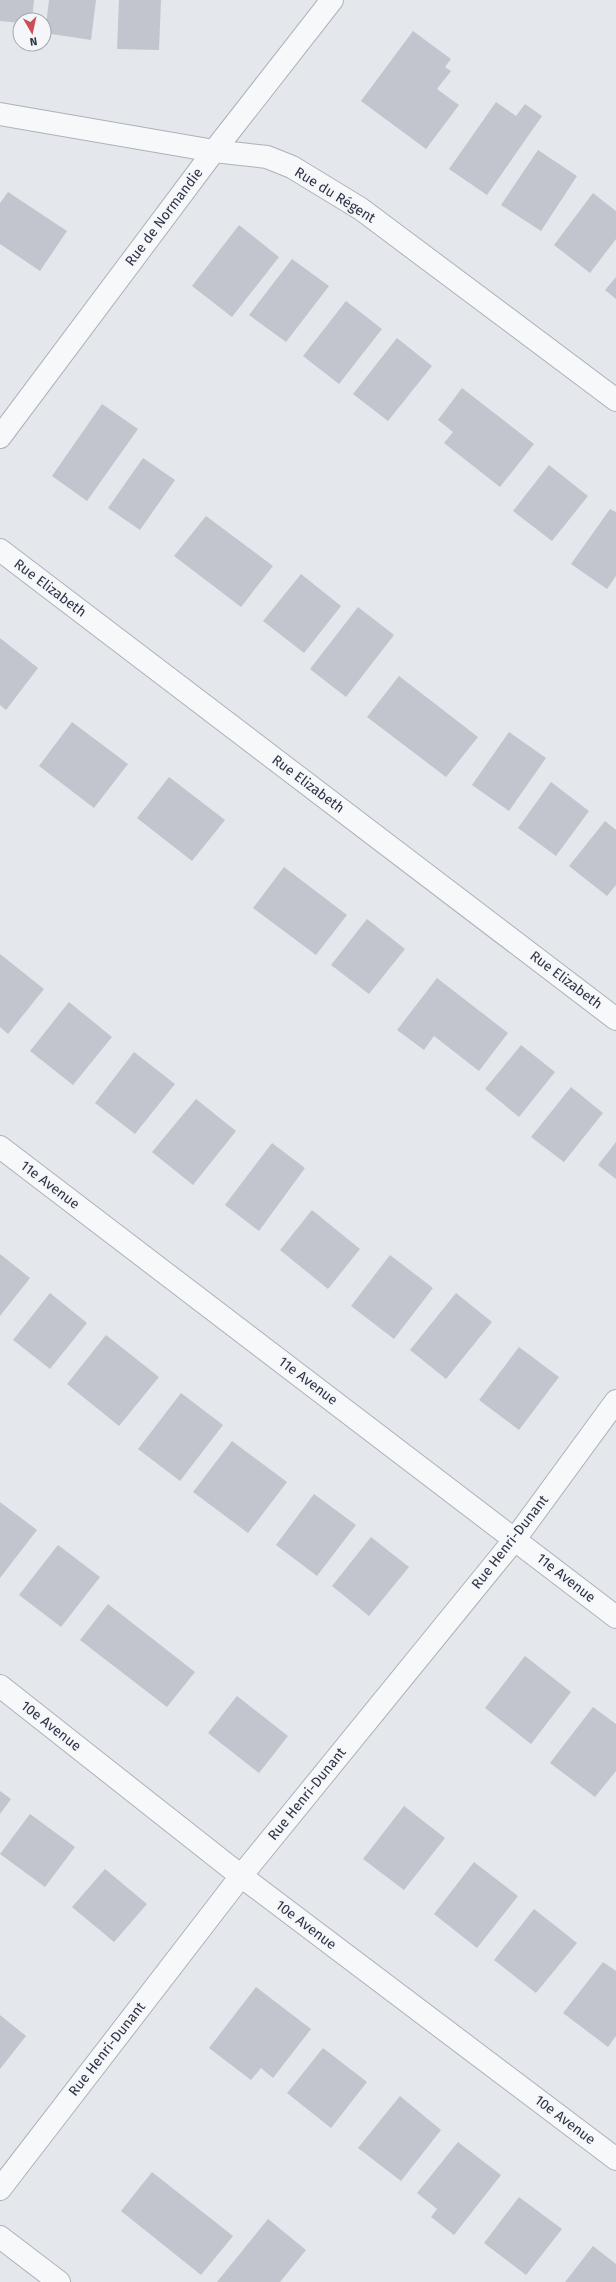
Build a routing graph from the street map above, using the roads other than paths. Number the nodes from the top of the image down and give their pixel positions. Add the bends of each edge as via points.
1 (332, 0) edge
2 (0, 114) edge
3 (214, 151) junction
4 (616, 400) edge
5 (0, 437) edge
6 (0, 550) edge
7 (616, 1019) edge
8 (0, 1147) edge
9 (616, 1401) edge
10 (515, 1539) junction
11 (616, 1617) edge
12 (0, 1686) edge
13 (241, 1876) junction
14 (616, 2159) edge
15 (0, 2189) edge
16 (0, 2237) edge
17 (59, 2282) edge

1 - 3 street, Rue de Normandie
2 - 3 street, Rue du Régent
3 - 4 street, Rue du Régent via 274,160 292,167 361,208
3 - 5 street, Rue de Normandie
6 - 7 street, Rue Elizabeth
8 - 10 street, 11e Avenue
9 - 10 street, Rue Henri-Dunant
10 - 11 street, 11e Avenue
10 - 13 street, Rue Henri-Dunant
12 - 13 street, 10e Avenue
13 - 14 street, 10e Avenue
13 - 15 street, Rue Henri-Dunant
16 - 17 street

